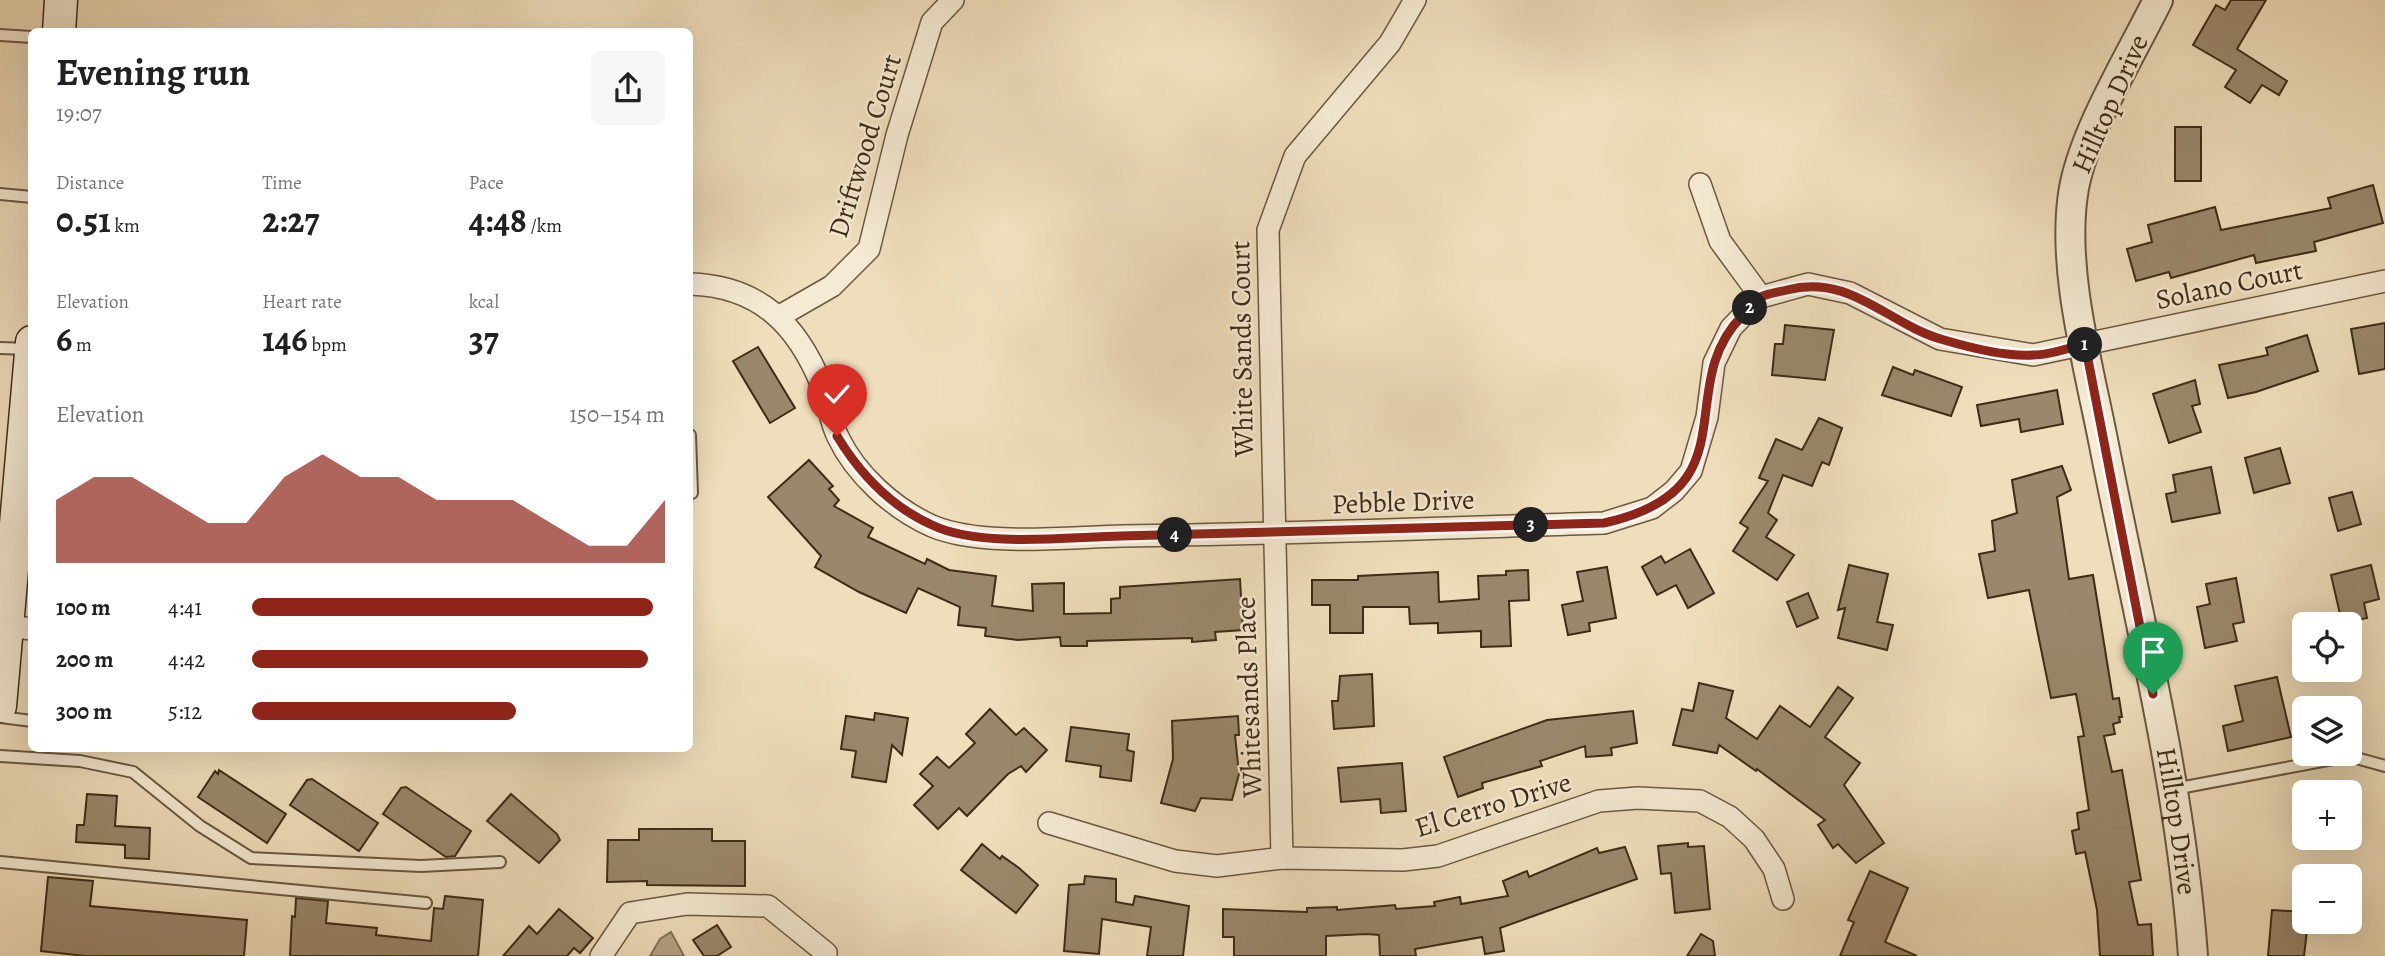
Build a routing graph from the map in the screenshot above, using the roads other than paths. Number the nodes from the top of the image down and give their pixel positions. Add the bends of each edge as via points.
1 (61, 0) edge
2 (953, 0) edge
3 (1415, 0) edge
4 (2158, 0) edge
5 (59, 28) edge
6 (0, 35) edge
7 (28, 37) edge
8 (1700, 184) dead end
9 (0, 194) edge
10 (28, 197) edge
11 (2385, 281) edge
12 (693, 284) edge
13 (1761, 297) junction
14 (778, 317) junction
15 (2085, 344) junction
16 (0, 348) edge
17 (28, 349) edge
18 (28, 417) edge
19 (1272, 534) junction
20 (19, 628) edge
21 (0, 706) edge
22 (0, 718) edge
23 (28, 721) edge
24 (0, 756) edge
25 (2385, 766) edge
26 (2171, 789) junction
27 (1049, 823) dead end
28 (1282, 858) junction
29 (0, 862) edge
30 (500, 862) dead end
31 (1783, 899) dead end
32 (426, 903) dead end
33 (601, 956) edge
34 (825, 956) edge
35 (2193, 956) edge

1 - 5 main road
2 - 14 street, Driftwood Court via 932,22 897,135 869,249 832,286
3 - 19 street, White Sands Court via 1390,43 1295,156 1268,230
4 - 15 street, Hilltop Drive via 2090,139 2074,186 2068,236
6 - 7 lane
8 - 13 street via 1720,240
9 - 10 lane
11 - 15 street, Solano Court
12 - 14 street, Pebble Drive via 758,299
13 - 15 street via 1808,284 1850,293 1940,340 1985,350 2033,355
13 - 19 street, Pebble Drive via 1731,328 1714,363 1700,450 1691,471 1652,508 1604,523
14 - 19 street, Pebble Drive via 799,338 850,458 887,497 932,526 983,538
15 - 26 street, Hilltop Drive
16 - 17 lane
18 - 20 main road
19 - 28 street, Whitesands Place
20 - 21 main road
22 - 23 lane
24 - 30 lane via 80,761 133,772 200,826 251,858 421,866
25 - 26 lane via 2348,756
26 - 35 street, Hilltop Drive via 2189,893
27 - 28 street, El Cerro Drive via 1175,861 1217,866
28 - 31 street, El Cerro Drive via 1403,860 1438,856 1600,801 1700,801 1730,817 1754,839 1774,869
29 - 32 lane
33 - 34 street via 630,913 687,904 768,906

